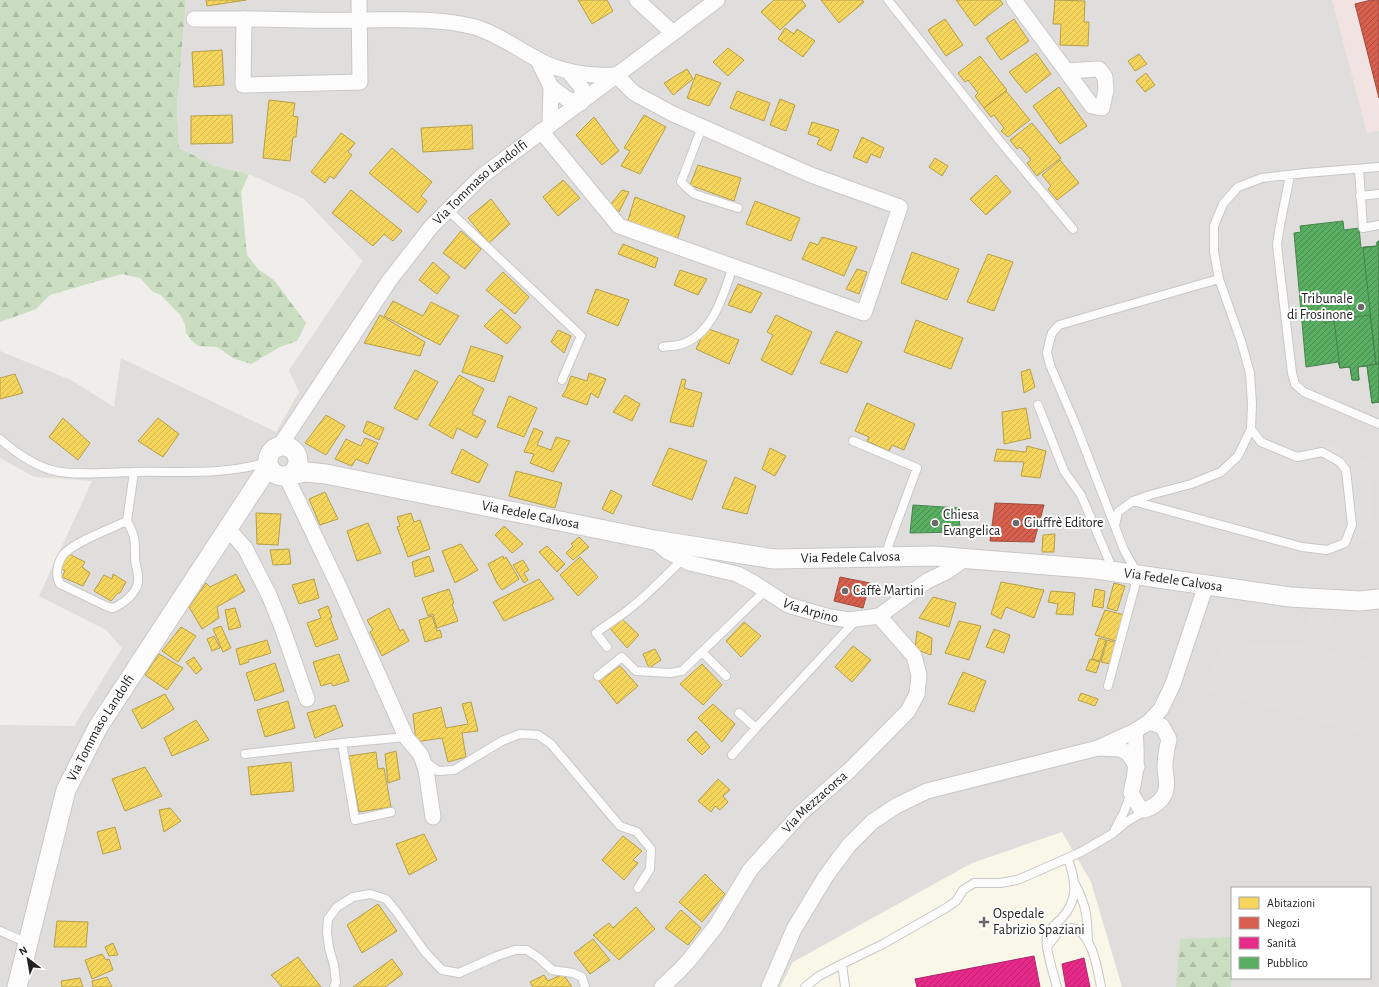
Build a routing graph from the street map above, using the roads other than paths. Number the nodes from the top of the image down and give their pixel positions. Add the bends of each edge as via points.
1 (359, 0) edge
2 (637, 0) edge
3 (717, 0) edge
4 (888, 0) edge
5 (1014, 0) edge
6 (194, 19) dead end
7 (244, 19) junction
8 (360, 20) junction
9 (673, 33) junction
10 (538, 60) junction
11 (1066, 70) dead end
12 (568, 71) junction
13 (616, 75) junction
14 (551, 87) junction
15 (581, 103) junction
16 (702, 127) junction
17 (546, 128) junction
18 (1379, 167) edge
19 (1359, 168) junction
20 (1290, 175) junction
21 (1379, 194) edge
22 (1360, 196) junction
23 (738, 208) dead end
24 (448, 210) junction
25 (1379, 225) edge
26 (1073, 229) dead end
27 (733, 266) junction
28 (1219, 279) junction
29 (663, 347) dead end
30 (562, 380) dead end
31 (1038, 405) dead end
32 (1379, 424) edge
33 (1251, 428) junction
34 (0, 439) edge
35 (853, 441) dead end
36 (289, 450) junction
37 (278, 471) junction
38 (134, 472) junction
39 (326, 474) junction
40 (1133, 501) junction
41 (127, 521) junction
42 (1115, 525) junction
43 (227, 528) junction
44 (654, 540) junction
45 (886, 557) junction
46 (966, 558) junction
47 (683, 560) junction
48 (1113, 571) junction
49 (1138, 575) junction
50 (1206, 585) junction
51 (765, 591) junction
52 (1379, 599) edge
53 (879, 616) junction
54 (857, 619) junction
55 (607, 647) dead end
56 (702, 652) junction
57 (598, 676) dead end
58 (726, 676) dead end
59 (1173, 684) junction
60 (1108, 686) dead end
61 (307, 699) dead end
62 (739, 713) dead end
63 (1149, 722) junction
64 (756, 728) junction
65 (1135, 731) junction
66 (406, 737) junction
67 (1169, 739) junction
68 (342, 743) junction
69 (1098, 748) junction
70 (245, 754) dead end
71 (732, 755) dead end
72 (422, 760) junction
73 (1137, 767) junction
74 (1131, 793) junction
75 (1153, 808) junction
76 (391, 812) dead end
77 (433, 817) dead end
78 (1112, 834) junction
79 (1068, 859) junction
80 (1074, 883) junction
81 (638, 888) dead end
82 (0, 931) edge
83 (1088, 941) junction
84 (28, 943) junction
85 (1048, 947) junction
86 (842, 964) junction
87 (17, 987) edge
88 (334, 987) edge
89 (585, 987) edge
90 (662, 987) edge
91 (769, 987) edge
92 (805, 987) edge
93 (845, 987) edge
94 (1057, 987) edge
95 (1101, 987) edge

1 - 8 street
2 - 9 street
3 - 9 street, Via Tommaso Landolfi
4 - 26 lane
5 - 11 street
6 - 7 street
7 - 8 street
7 - 8 street via 243,86 360,82
8 - 10 street via 432,20 475,28 505,40
9 - 13 street, Via Tommaso Landolfi
10 - 12 street
10 - 14 street
12 - 13 street via 601,76
12 - 15 street via 582,88
13 - 15 street, Via Tommaso Landolfi
13 - 16 street via 634,93
14 - 15 street via 567,99
14 - 17 street
15 - 17 street, Via Tommaso Landolfi
16 - 23 lane via 681,182 694,194
16 - 27 street via 811,175 900,207 864,313
17 - 24 street, Via Tommaso Landolfi via 482,176
17 - 27 street via 619,226
18 - 19 lane
19 - 20 lane
19 - 22 lane
20 - 28 lane via 1262,178 1238,187 1223,204 1214,226 1214,252
20 - 32 lane via 1277,245 1295,384 1304,392
21 - 22 lane
22 - 25 lane via 1363,228
24 - 30 lane via 581,336
24 - 36 street, Via Tommaso Landolfi via 431,227 389,281 298,419
27 - 29 lane via 712,319 698,336 684,344
28 - 33 lane via 1250,373
28 - 42 lane via 1059,325 1052,333 1047,353 1050,365
31 - 48 lane via 1064,472 1081,495
33 - 40 lane via 1238,456 1221,472 1191,484
33 - 40 lane via 1261,442 1297,457 1322,452 1340,462 1346,470 1352,525 1345,543 1328,550 1302,547
34 - 38 lane via 37,465 55,471
35 - 45 lane via 918,468
36 - 37 street via 270,452
36 - 37 street via 298,465 296,470
36 - 39 street, Via Fedele Calvosa
37 - 38 lane via 253,467 216,471
37 - 39 street, Via Fedele Calvosa
37 - 43 street, Via Tommaso Landolfi via 248,498
37 - 66 street via 341,591
38 - 41 lane
39 - 44 street, Via Fedele Calvosa
40 - 42 lane via 1118,512
41 - 41 lane via 134,533 138,581 130,596 113,608 60,584 56,577 64,555 73,547
42 - 49 lane via 1124,550
43 - 61 street via 245,548 269,595
43 - 84 street, Via Tommaso Landolfi via 98,727 66,790
44 - 45 street, Via Fedele Calvosa via 774,559
44 - 47 street, Via Arpino
45 - 46 street, Via Fedele Calvosa
46 - 48 street, Via Fedele Calvosa
46 - 53 street, Via Arpino via 927,581
47 - 51 street, Via Arpino via 737,574
47 - 55 lane via 628,610 596,634
48 - 49 street, Via Fedele Calvosa
49 - 50 street, Via Fedele Calvosa
49 - 60 lane
50 - 52 street, Via Fedele Calvosa via 1290,597 1360,602
50 - 59 street
51 - 54 street, Via Arpino via 788,605 806,611 849,620
51 - 56 lane
53 - 54 street, Via Arpino
53 - 90 street, Via Mezzacorsa via 914,656 919,675 917,694 908,711 782,834 750,870 716,926 690,959
54 - 64 lane
56 - 57 lane via 682,671 636,671 622,657
56 - 58 lane
59 - 63 street via 1161,709
59 - 67 street via 1169,710
62 - 64 lane
63 - 65 street
63 - 67 street via 1162,726
64 - 71 lane
65 - 69 street
65 - 73 street
66 - 68 lane
66 - 72 street via 421,755
67 - 75 street via 1165,769 1166,789
68 - 70 lane
68 - 76 lane via 355,820
69 - 73 street via 1128,752
69 - 91 street via 927,791 896,806 872,822 849,845 826,876 794,929
72 - 77 street via 426,770
72 - 81 lane via 438,771 454,770 502,741 520,734 538,735 551,744 620,826 637,832 651,849 650,869
73 - 74 street
74 - 75 street via 1140,808
74 - 78 lane
75 - 78 lane via 1126,822
78 - 79 lane
79 - 80 lane
79 - 86 lane via 1017,880 974,883 963,890 956,901 946,908
80 - 83 lane via 1087,914
80 - 85 lane via 1071,906 1047,936
82 - 84 lane
83 - 85 lane via 1080,931 1071,928 1059,931
83 - 95 lane
84 - 87 street, Via Tommaso Landolfi
85 - 94 lane
86 - 92 lane
86 - 93 lane
88 - 89 lane via 334,965 326,932 328,919 337,907 353,897 370,894 386,899 425,952 442,970 459,973 497,956 515,950 527,950 552,970 582,977

